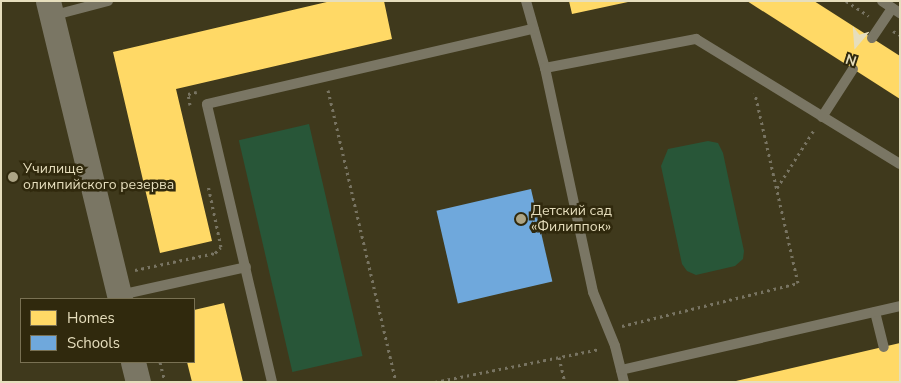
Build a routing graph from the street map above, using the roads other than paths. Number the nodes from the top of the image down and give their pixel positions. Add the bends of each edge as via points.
1 (108, 1) edge
2 (526, 1) edge
3 (882, 1) edge
4 (50, 8) edge
5 (896, 10) edge
6 (533, 29) junction
7 (872, 38) dead end
8 (545, 68) junction
9 (853, 69) dead end
10 (822, 117) junction
11 (900, 164) edge
12 (246, 267) junction
13 (118, 290) edge
14 (900, 306) edge
15 (875, 312) junction
16 (884, 347) dead end
17 (134, 363) edge
18 (621, 370) junction
19 (138, 382) edge
20 (272, 382) edge
21 (624, 382) edge

1 - 4 lane
2 - 6 lane
3 - 5 lane
4 - 13 street
5 - 7 lane
6 - 8 lane
6 - 12 lane via 207,104
8 - 10 lane via 696,39
8 - 18 lane via 592,292 609,329
9 - 10 lane
10 - 11 lane
12 - 13 lane
12 - 20 lane
14 - 15 lane
15 - 16 lane
15 - 18 lane
17 - 19 street
18 - 21 lane

